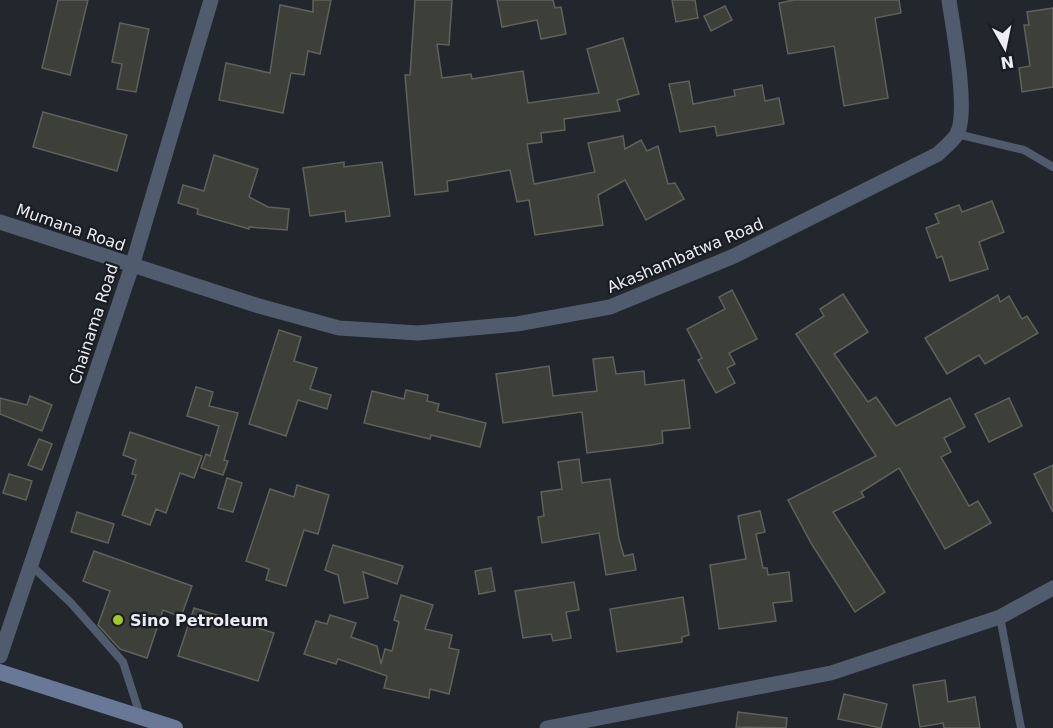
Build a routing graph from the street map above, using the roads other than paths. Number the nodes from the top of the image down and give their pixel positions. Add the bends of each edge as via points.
1 (211, 0) edge
2 (950, 0) edge
3 (957, 134) junction
4 (1053, 167) edge
5 (0, 222) edge
6 (132, 266) junction
7 (32, 566) junction
8 (1053, 588) edge
9 (1000, 617) junction
10 (0, 656) edge
11 (0, 672) edge
12 (140, 717) junction
13 (175, 728) edge
14 (547, 728) edge
15 (1021, 728) edge

1 - 6 street, Chainama Road
2 - 3 street via 960,93
3 - 4 lane via 1024,150
3 - 6 street, Akashambatwa Road via 938,154 909,171 734,256 610,307 517,324 418,333 339,328
5 - 6 street, Mumana Road
6 - 7 street, Chainama Road
7 - 10 street, Chainama Road
7 - 12 lane via 123,662
8 - 9 street
9 - 14 street via 831,673
9 - 15 lane
11 - 12 main road
12 - 13 main road

